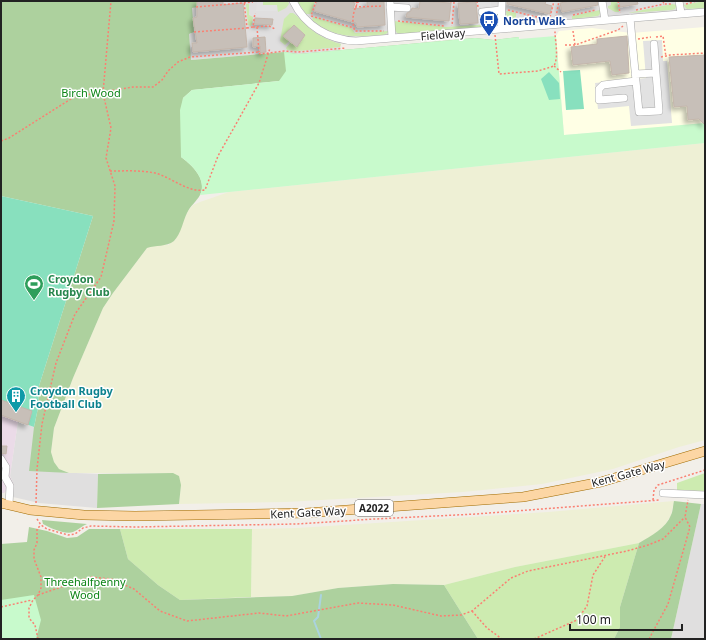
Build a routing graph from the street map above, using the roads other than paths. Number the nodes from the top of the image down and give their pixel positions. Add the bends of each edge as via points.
1 (293, 1) edge
2 (679, 2) edge
3 (390, 5) edge
4 (602, 5) edge
5 (501, 7) edge
6 (407, 8) dead end
7 (480, 12) road end
8 (705, 12) edge
9 (681, 13) junction
10 (605, 20) junction
11 (628, 21) junction
12 (498, 29) junction
13 (392, 38) junction
14 (654, 44) dead end
15 (656, 73) junction
16 (636, 78) junction
17 (624, 98) dead end
18 (705, 451) edge
19 (1, 460) edge
20 (663, 493) dead end
21 (705, 495) edge
22 (5, 504) edge

1 - 13 street, Fieldway via 304,18 320,31 333,37 356,41
2 - 9 street
3 - 6 street
3 - 13 street
4 - 10 street
5 - 7 street
5 - 12 street
8 - 9 street, Fieldway
9 - 11 street, Fieldway
10 - 11 street, Fieldway
10 - 12 street, Fieldway
11 - 16 street
12 - 13 street, Fieldway
14 - 15 street
15 - 16 street
15 - 16 street via 659,111 639,112
16 - 17 street via 603,85 599,89 599,100
18 - 22 main road, Kent Gate Way / A2022 via 601,482 523,497 306,513 135,516 36,511
19 - 22 street via 6,467 5,477 10,486
20 - 21 street via 673,490

